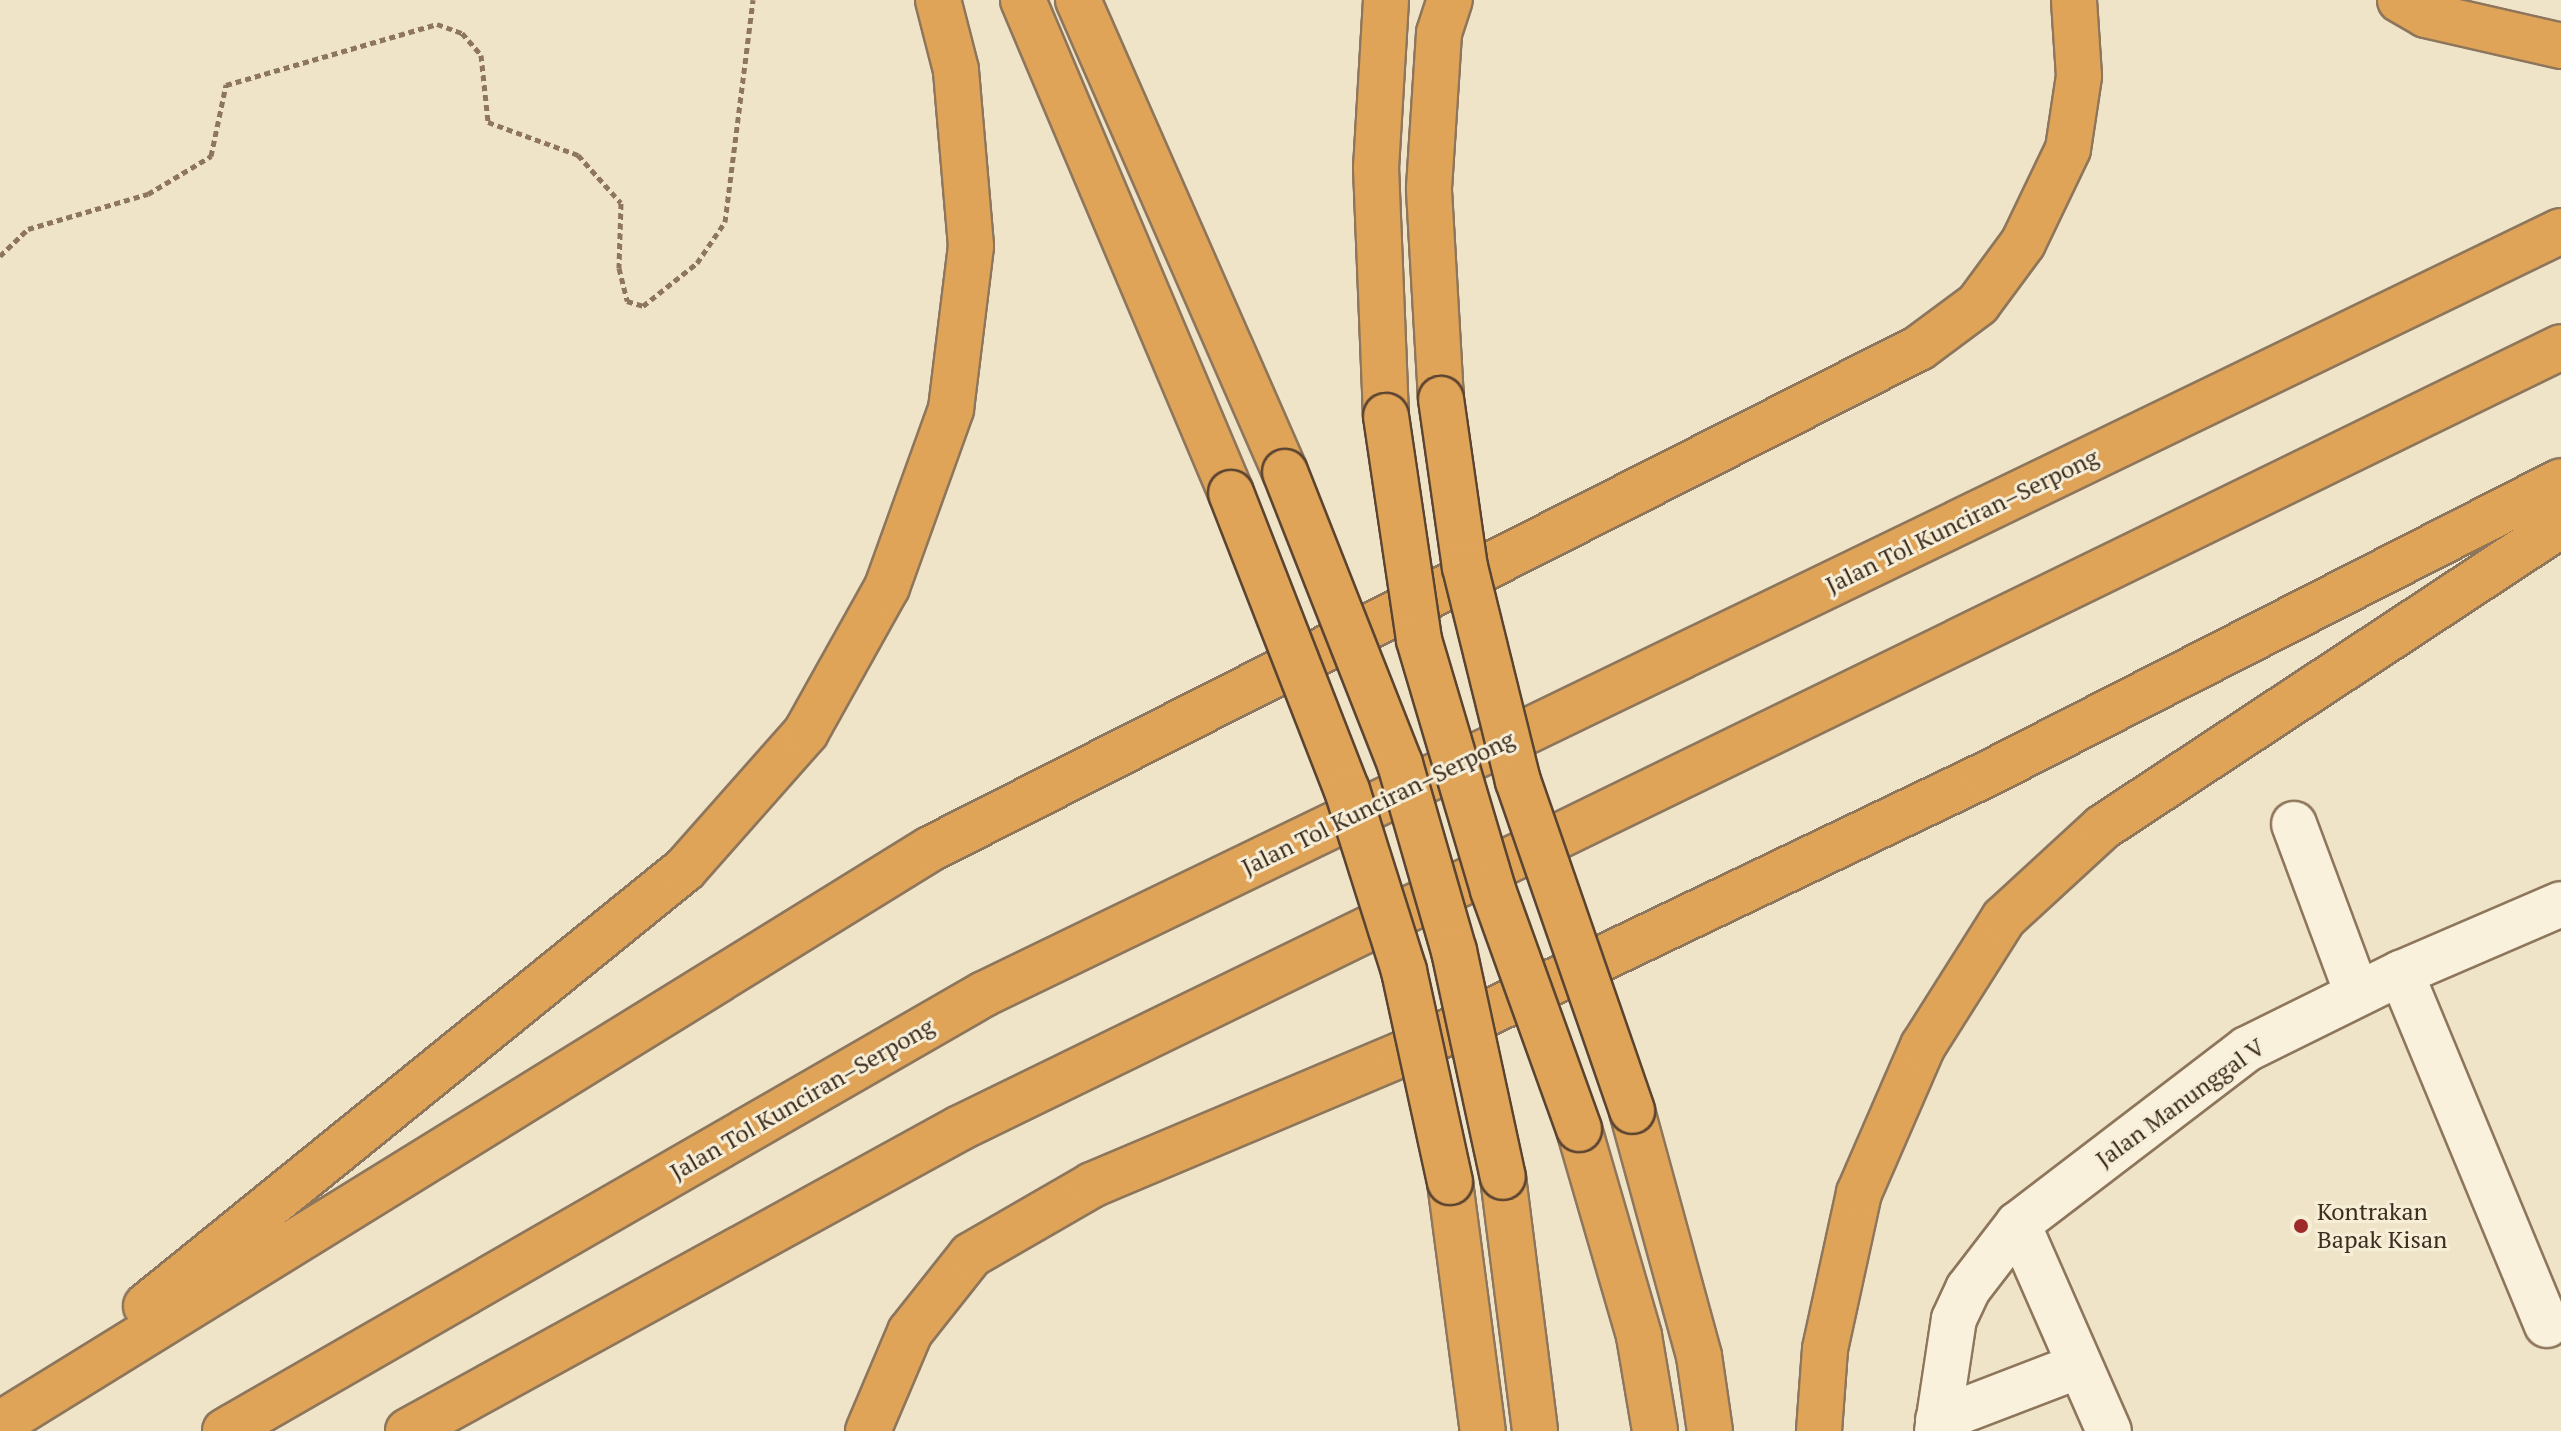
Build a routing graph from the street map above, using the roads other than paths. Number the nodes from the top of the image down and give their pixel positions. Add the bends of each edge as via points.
1 (938, 0) edge
2 (1023, 0) edge
3 (1078, 0) edge
4 (1386, 0) edge
5 (1450, 0) edge
6 (2074, 0) edge
7 (2400, 0) edge
8 (2561, 46) edge
9 (2561, 231) edge
10 (2561, 347) edge
11 (2561, 481) edge
12 (2561, 525) edge
13 (2294, 824) dead end
14 (2561, 904) edge
15 (2401, 973) junction
16 (2357, 993) junction
17 (2018, 1224) junction
18 (2547, 1325) dead end
19 (2079, 1366) junction
20 (0, 1424) edge
21 (1938, 1425) edge
22 (225, 1431) edge
23 (408, 1431) edge
24 (868, 1431) edge
25 (1483, 1431) edge
26 (1535, 1431) edge
27 (1655, 1431) edge
28 (1710, 1431) edge
29 (1819, 1431) edge
30 (2109, 1431) edge

1 - 20 highway via 956,70 971,246 951,409 887,587 806,732 685,869
2 - 25 highway, bridge via 1231,493 1366,851 1404,971 1450,1182
3 - 26 highway, bridge via 1285,472 1400,764 1454,951 1503,1177
4 - 27 highway, bridge via 1376,167 1386,416 1419,640 1493,890 1579,1129 1639,1336
5 - 28 highway, bridge via 1439,33 1429,188 1441,399 1465,567 1518,781 1632,1111 1699,1356
6 - 20 highway via 2079,76 2068,149 2023,243 1978,304 1919,348 930,849
7 - 8 highway via 2426,15
9 - 22 highway, Jalan Tol Kunciran–Serpong via 984,994
10 - 23 highway via 960,1128
11 - 24 highway via 1973,781 1400,1055 1092,1185 971,1255 910,1332
12 - 29 highway via 2103,827 2004,918 1923,1046 1859,1193 1825,1349
13 - 16 street
14 - 15 street, Jalan Manunggal V
15 - 16 street, Jalan Manunggal V
15 - 18 street
16 - 17 street, Jalan Manunggal V via 2247,1049
17 - 19 street
17 - 21 street, Jalan Manunggal V via 1968,1289 1954,1319
19 - 21 street
19 - 30 street

